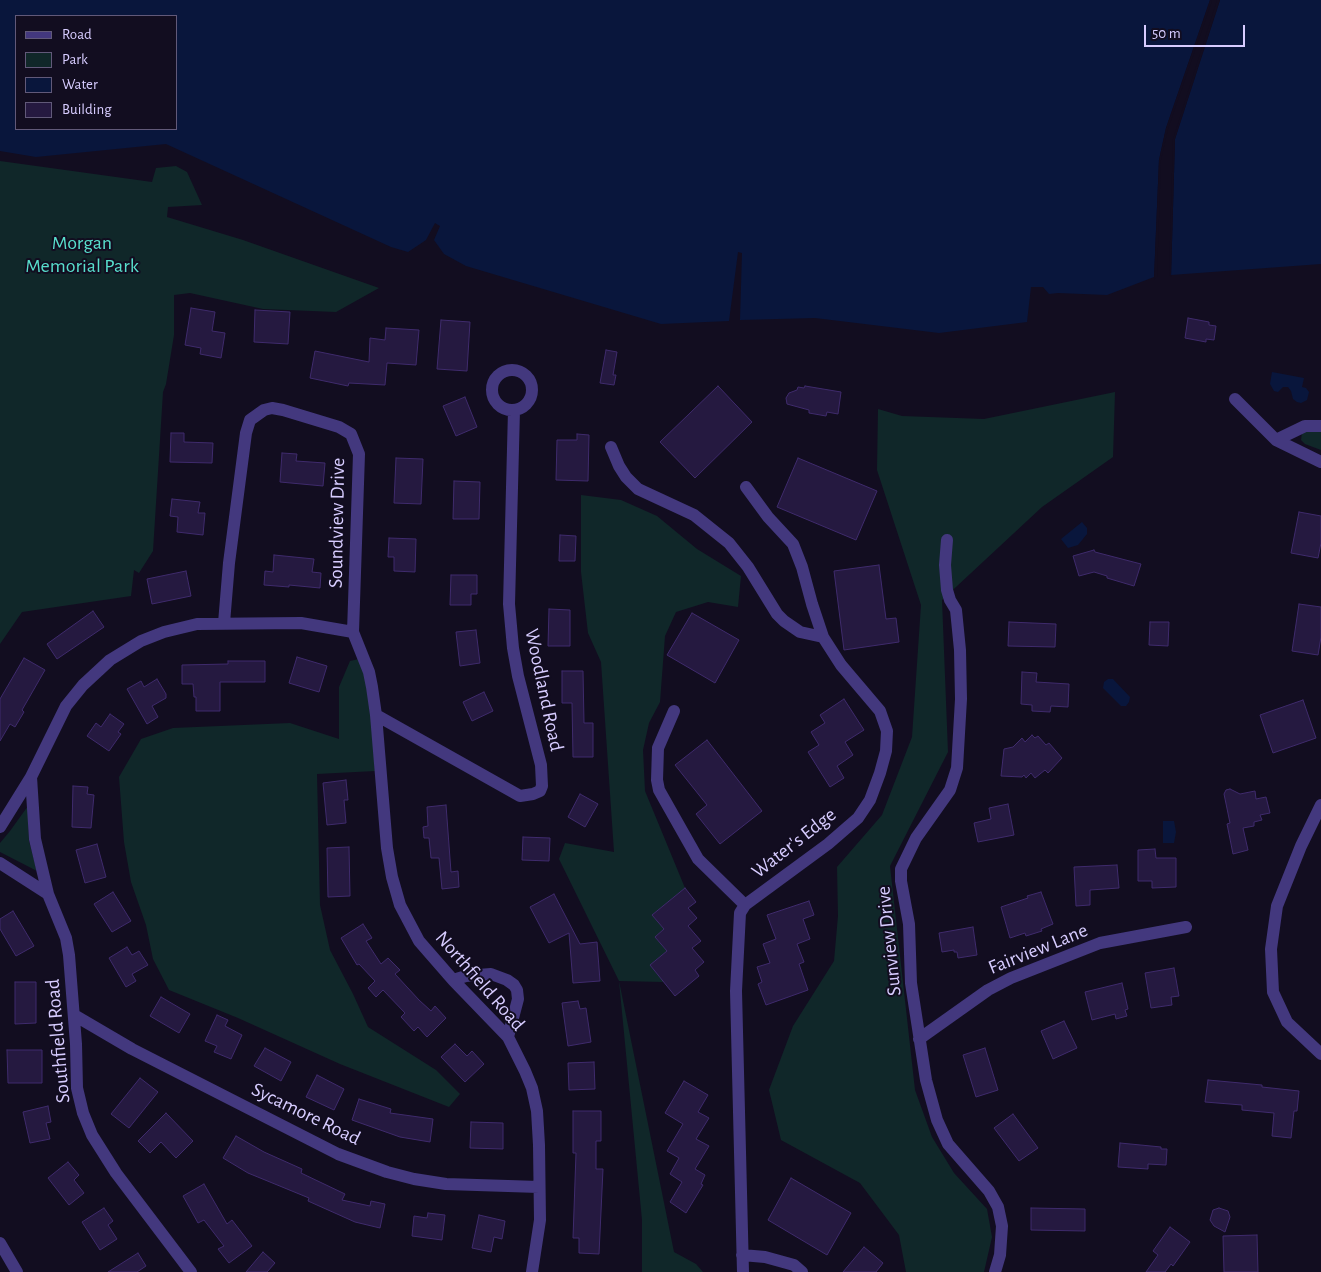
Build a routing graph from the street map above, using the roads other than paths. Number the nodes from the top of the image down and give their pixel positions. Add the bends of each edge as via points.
1 (1235, 399) dead end
2 (514, 410) dead end
3 (1321, 426) edge
4 (1276, 440) junction
5 (611, 447) dead end
6 (1321, 462) edge
7 (746, 487) dead end
8 (947, 540) dead end
9 (224, 623) junction
10 (352, 632) junction
11 (823, 637) junction
12 (674, 711) dead end
13 (376, 715) junction
14 (31, 777) junction
15 (1321, 805) edge
16 (0, 827) edge
17 (0, 863) edge
18 (48, 894) junction
19 (745, 904) junction
20 (1186, 927) dead end
21 (452, 980) junction
22 (74, 1015) junction
23 (508, 1037) junction
24 (919, 1039) junction
25 (1321, 1054) edge
26 (539, 1187) junction
27 (0, 1243) edge
28 (742, 1255) junction
29 (17, 1272) edge
30 (191, 1272) edge
31 (532, 1272) edge
32 (742, 1272) edge
33 (802, 1272) edge
34 (995, 1272) edge

1 - 4 street
2 - 13 street, Woodland Road via 509,604 518,676 541,765 540,791 520,796
3 - 4 street via 1305,426
4 - 6 street
5 - 11 street via 626,477 638,489 694,515 729,543 784,621 800,632
7 - 11 street, Water's Edge via 793,544
8 - 24 street, Sunview Drive via 947,590 956,610 960,650 957,768 950,790 916,838 902,869 901,881 909,924 911,983
9 - 10 street via 301,623
9 - 10 street, Soundview Drive via 246,433 254,416 272,408 339,427 351,434 357,447 359,468
9 - 14 street via 197,624 164,632 141,640 110,660 82,685 66,706
10 - 13 street, Soundview Drive via 369,672
11 - 19 street, Water's Edge via 841,665 880,711 887,731 880,774 870,800 858,818 828,844
12 - 19 street via 658,748 659,790 698,859
13 - 21 street, Northfield Road via 387,848 400,905 419,941
14 - 16 street
14 - 18 street, Southfield Road via 35,839
15 - 25 street via 1277,906 1271,949 1273,992 1287,1022
17 - 18 street
18 - 22 street, Southfield Road via 70,955
19 - 28 street, Water's Edge via 740,913 736,991
20 - 24 street, Fairview Lane via 1100,943 1010,978
21 - 23 street, Northfield Road
21 - 23 street via 491,974 514,985 518,999
22 - 26 street, Sycamore Road via 338,1154 414,1180
22 - 30 street, Southfield Road via 77,1088 92,1135 116,1173
23 - 26 street, Northfield Road via 534,1096
24 - 34 street, Sunview Drive via 937,1120 948,1144 989,1191 998,1207 1002,1226
26 - 31 street, Northfield Road via 540,1220
27 - 29 street
28 - 32 street, Water's Edge
28 - 33 street via 794,1265

